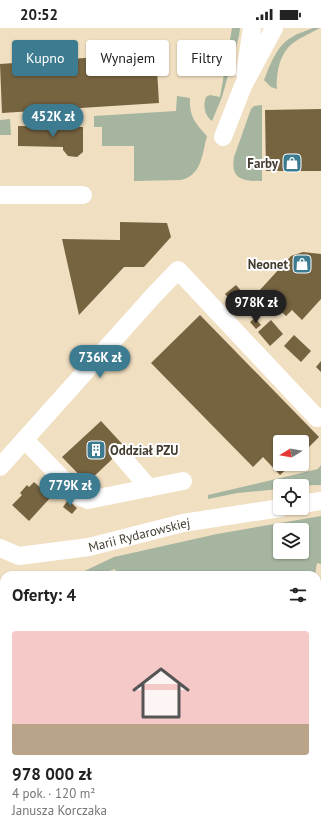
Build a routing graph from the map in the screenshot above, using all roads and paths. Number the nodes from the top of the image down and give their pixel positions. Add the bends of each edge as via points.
1 (252, 28) edge
2 (274, 28) edge
3 (243, 86) junction
4 (222, 137) dead end
5 (0, 195) edge
6 (83, 195) dead end
7 (318, 418) dead end
8 (25, 440) junction
9 (119, 453) dead end
10 (0, 467) edge
11 (183, 481) dead end
12 (149, 488) junction
13 (321, 501) edge
14 (309, 503) edge
15 (273, 509) edge
16 (0, 548) edge

1 - 3 street
2 - 3 street
3 - 4 street
5 - 6 street
7 - 8 street via 178,270
8 - 10 street
8 - 12 street via 78,496 88,500
9 - 12 street
11 - 12 street
13 - 14 street
15 - 16 street, Marii Rydarowskiej via 183,523 89,547 19,556

